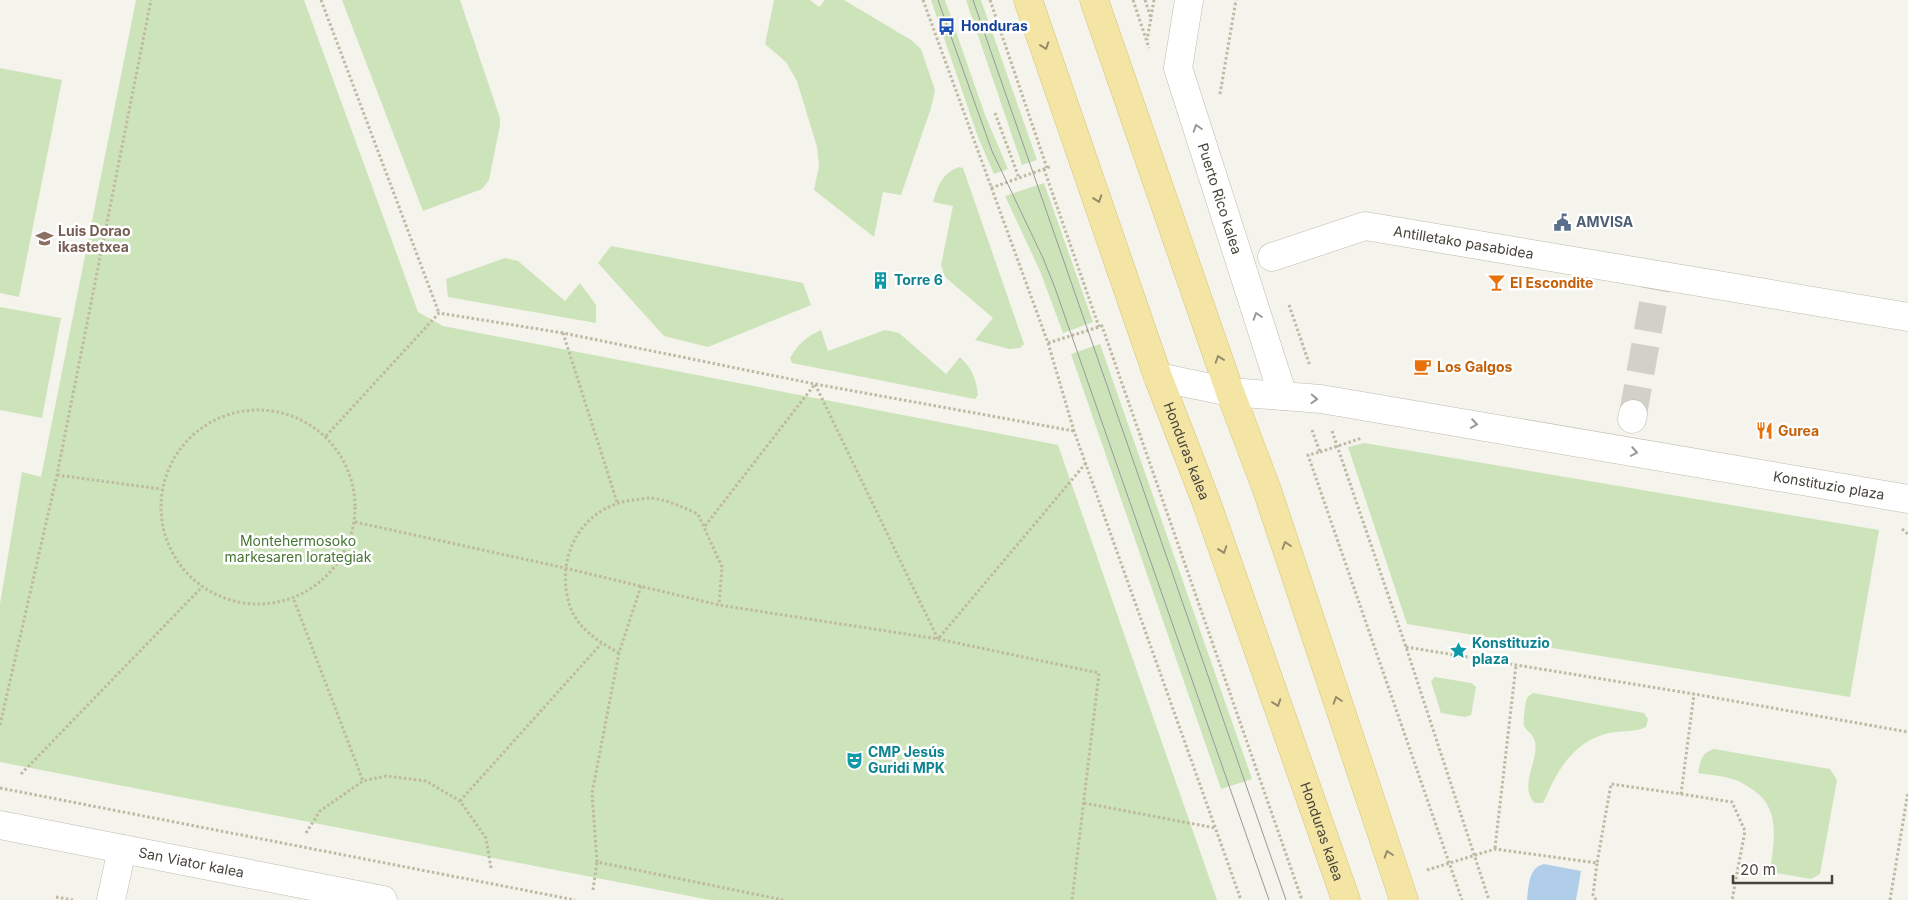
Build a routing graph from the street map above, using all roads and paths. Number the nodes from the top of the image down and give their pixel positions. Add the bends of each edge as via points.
1 (151, 0) edge
2 (321, 0) edge
3 (923, 0) edge
4 (990, 0) edge
5 (1028, 0) edge
6 (1094, 0) edge
7 (1133, 0) edge
8 (1145, 0) edge
9 (1154, 0) edge
10 (1189, 0) edge
11 (1236, 0) edge
12 (1151, 18) junction
13 (1219, 97) dead end
14 (994, 113) dead end
15 (1019, 178) dead end
16 (1272, 257) dead end
17 (1288, 302) dead end
18 (439, 313) junction
19 (1908, 317) edge
20 (1098, 327) junction
21 (563, 333) junction
22 (1048, 343) junction
23 (1310, 366) dead end
24 (1158, 377) junction
25 (815, 384) junction
26 (1230, 392) junction
27 (1291, 397) junction
28 (1074, 431) junction
29 (326, 436) junction
30 (1087, 462) junction
31 (58, 474) junction
32 (162, 489) junction
33 (1908, 499) edge
34 (617, 502) junction
35 (355, 522) junction
36 (704, 526) junction
37 (565, 568) junction
38 (642, 586) junction
39 (202, 587) junction
40 (294, 600) junction
41 (719, 605) junction
42 (938, 639) junction
43 (601, 644) junction
44 (619, 653) junction
45 (1516, 665) junction
46 (1694, 694) junction
47 (0, 725) edge
48 (1908, 732) edge
49 (20, 774) dead end
50 (363, 781) junction
51 (0, 788) edge
52 (1908, 792) edge
53 (1681, 794) junction
54 (460, 801) junction
55 (1084, 803) junction
56 (0, 825) edge
57 (1215, 828) junction
58 (306, 833) dead end
59 (1495, 848) junction
60 (122, 849) junction
61 (1474, 854) junction
62 (597, 862) junction
63 (1449, 863) junction
64 (1597, 863) junction
65 (491, 868) dead end
66 (593, 890) dead end
67 (1400, 890) edge
68 (759, 895) junction
69 (56, 897) dead end
70 (73, 900) edge
71 (111, 900) edge
72 (383, 900) edge
73 (574, 900) edge
74 (758, 900) edge
75 (784, 900) edge
76 (1072, 900) edge
77 (1241, 900) edge
78 (1302, 900) edge
79 (1346, 900) edge
80 (1462, 900) edge
81 (1489, 900) edge
82 (1596, 900) edge
83 (1732, 900) edge
84 (1890, 900) edge

1 - 31 path
2 - 18 path
3 - 22 path
4 - 20 path
5 -> 24 main road, Honduras kalea
26 -> 6 main road
7 - 12 path via 1147,40
8 - 12 path
9 - 12 path
27 -> 10 street, Puerto Rico kalea via 1178,68
11 - 13 path
14 - 15 path
16 - 19 street, Antilletako pasabidea via 1365,226 1657,281
17 - 23 path
18 - 21 path
18 - 29 path
20 - 22 path
20 - 78 path via 1102,326 1106,335
21 - 25 path
21 - 34 path
22 - 28 path
24 - 26 street, Konstituzio plaza
24 -> 79 main road, Honduras kalea via 1207,504
25 - 28 path
25 - 36 path
25 - 42 path
26 - 27 street, Konstituzio plaza
67 -> 26 main road via 1267,490
27 -> 33 street, Konstituzio plaza via 1321,399
27 - 63 path via 1320,452 1308,455
28 - 30 path
29 - 32 path via 290,414 248,410 208,423 178,450
29 - 35 path via 351,475
30 - 42 path
30 - 57 path
31 - 32 path
31 - 47 path
32 - 39 path via 162,526 176,560
34 - 36 path via 649,498 673,503 698,514
34 - 37 path via 589,519 570,546
35 - 37 path
35 - 40 path via 341,559 313,588
36 - 41 path via 722,567
37 - 38 path
37 - 43 path via 569,604 582,626
38 - 41 path
38 - 44 path
39 - 40 path via 224,599 250,604
39 - 49 path
40 - 50 path
41 - 42 path
42 - 55 path via 1099,673
43 - 44 path
43 - 54 path
44 - 62 path via 592,793
45 - 46 path
45 - 59 path
45 - 61 path via 1406,646
46 - 48 path
46 - 53 path
50 - 54 path via 386,776 426,781
50 - 58 path via 320,811
51 - 73 path
52 - 84 path
53 - 64 path via 1611,784
53 - 83 path via 1732,802 1745,830
54 - 65 path via 486,838
55 - 57 path
55 - 76 path
56 - 60 street, San Viator kalea
57 - 77 path
59 - 61 path
59 - 64 path
60 - 71 street
60 - 72 street, San Viator kalea
61 - 63 path
61 - 81 path
62 - 66 path
62 - 68 path
63 - 67 path
63 - 80 path
64 - 82 path via 1593,895
68 - 74 path
68 - 75 path
69 - 70 path

